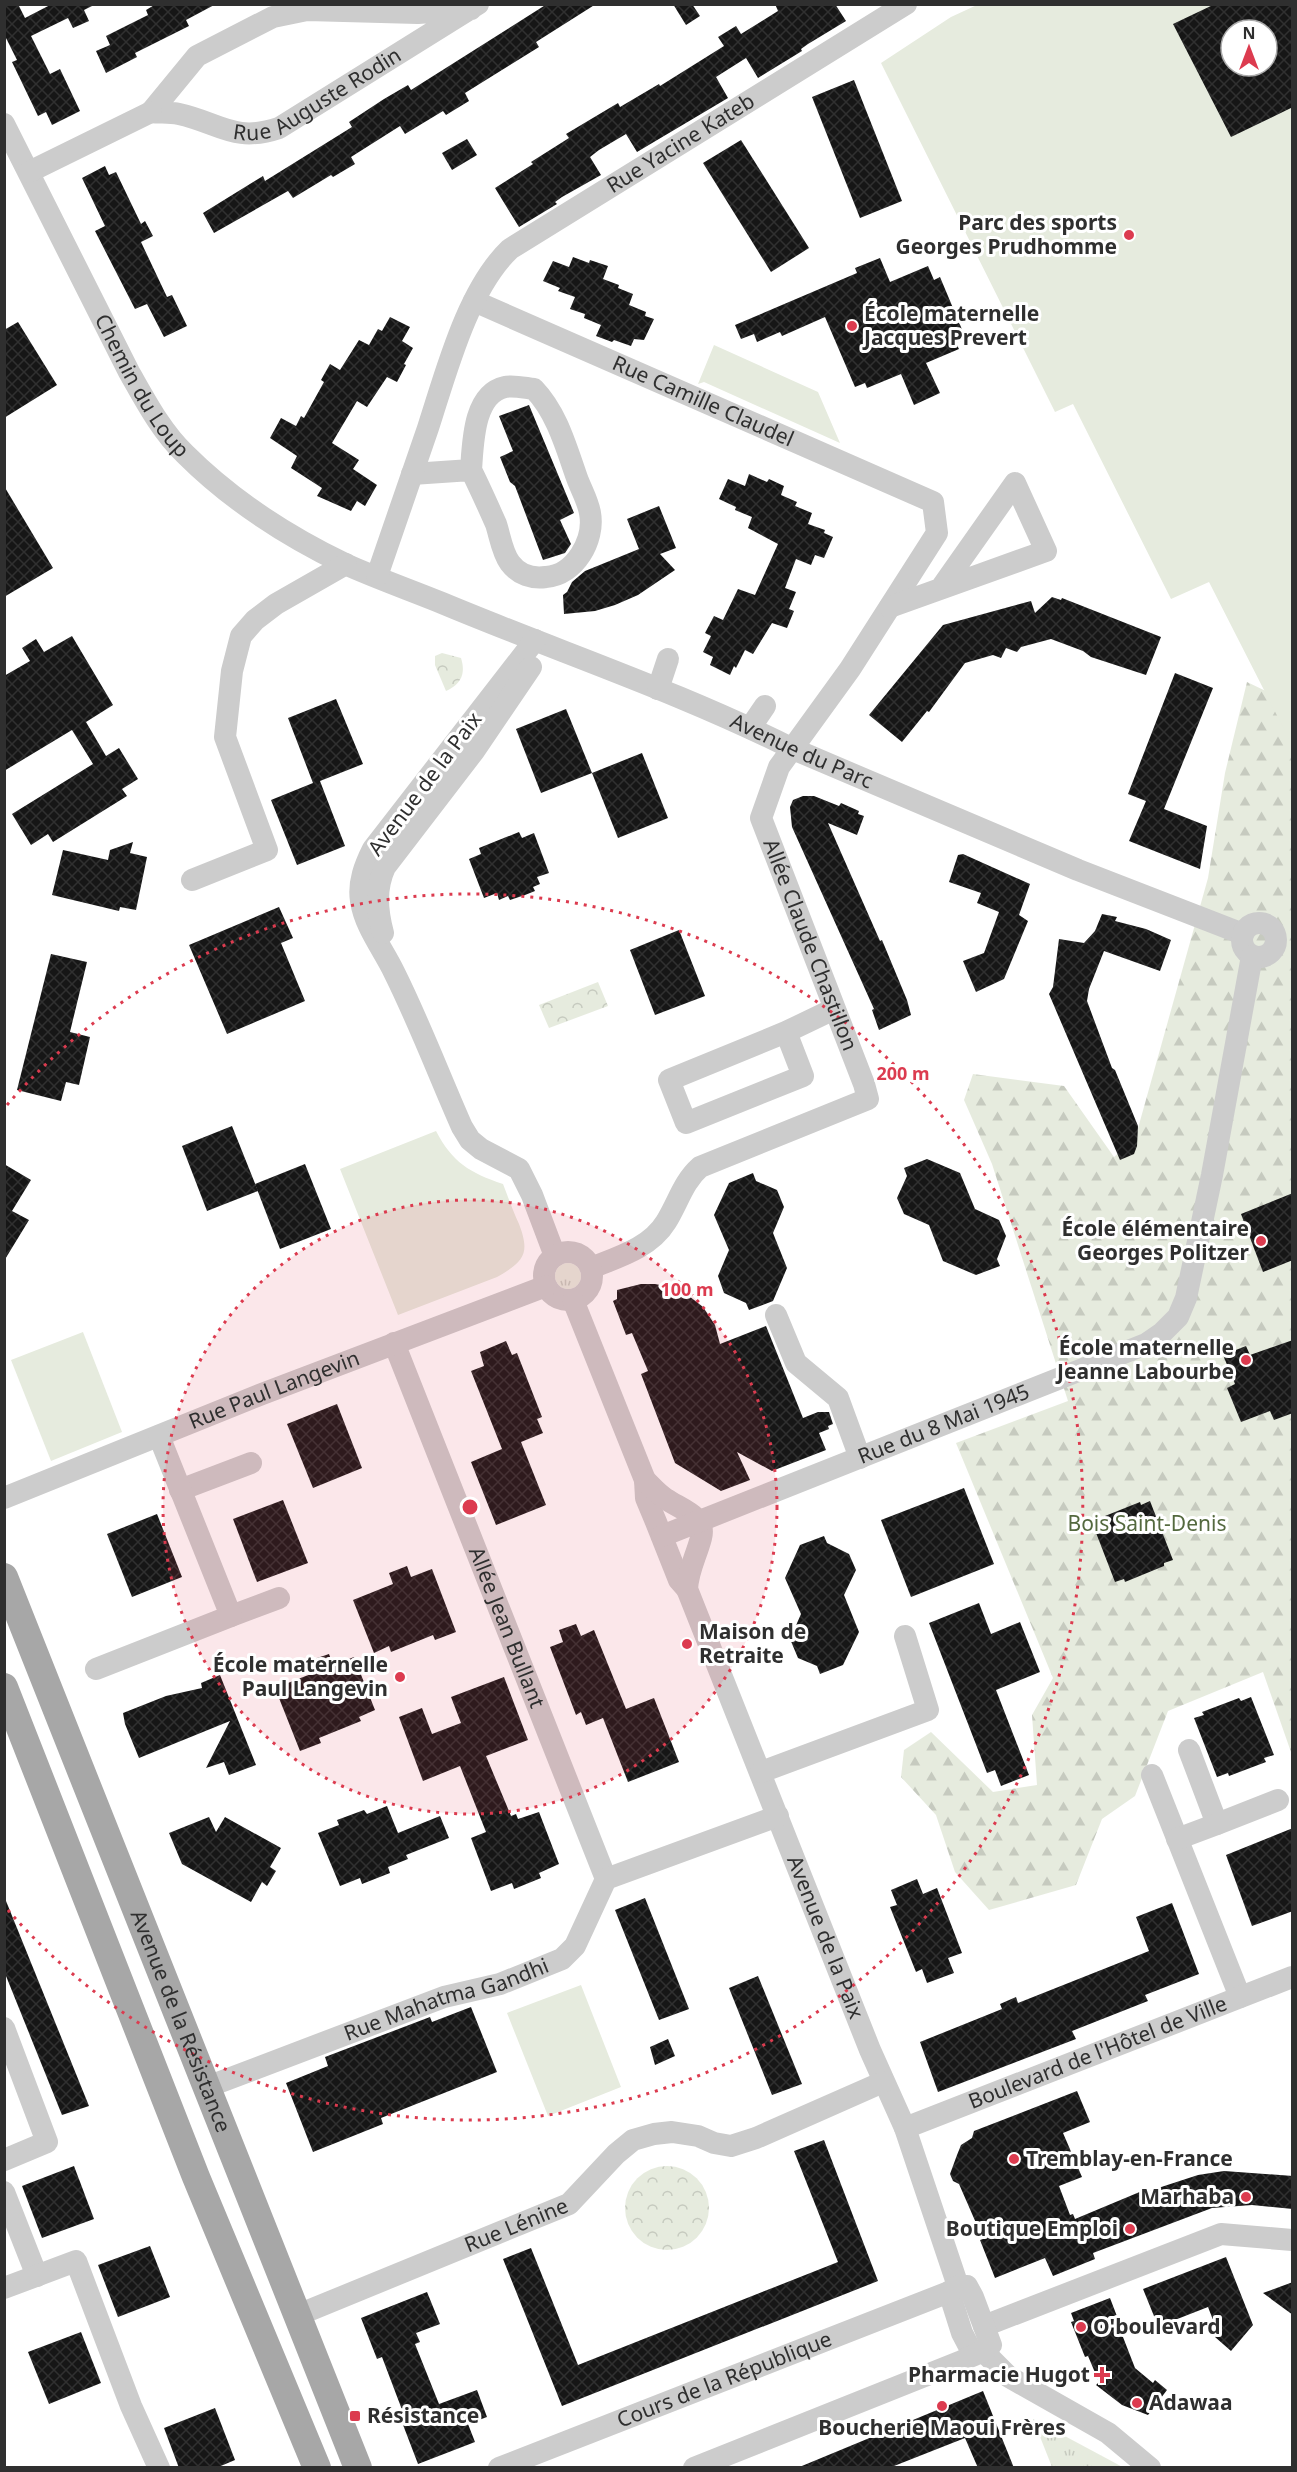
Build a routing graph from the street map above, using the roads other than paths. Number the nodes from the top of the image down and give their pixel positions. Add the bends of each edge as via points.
1 (906, 4) edge
2 (474, 7) edge
3 (151, 112) junction
4 (4, 124) edge
5 (29, 172) junction
6 (474, 301) junction
7 (471, 470) junction
8 (412, 474) junction
9 (361, 570) junction
10 (941, 588) junction
11 (890, 607) junction
12 (540, 642) junction
13 (668, 659) dead end
14 (658, 689) junction
15 (765, 706) dead end
16 (750, 728) junction
17 (793, 749) junction
18 (192, 880) dead end
19 (1283, 929) edge
20 (1243, 934) junction
21 (1252, 956) junction
22 (834, 1009) junction
23 (786, 1032) junction
24 (555, 1256) junction
25 (591, 1268) junction
26 (546, 1286) junction
27 (573, 1300) junction
28 (776, 1315) dead end
29 (394, 1342) junction
30 (159, 1436) junction
31 (860, 1458) junction
32 (251, 1463) dead end
33 (645, 1480) junction
34 (180, 1490) junction
35 (4, 1498) edge
36 (698, 1521) junction
37 (662, 1536) junction
38 (4, 1577) edge
39 (687, 1589) junction
40 (279, 1598) dead end
41 (231, 1616) junction
42 (904, 1636) dead end
43 (96, 1669) dead end
44 (4, 1687) edge
45 (1189, 1750) dead end
46 (761, 1772) junction
47 (1152, 1775) dead end
48 (1278, 1800) dead end
49 (778, 1816) junction
50 (1217, 1824) junction
51 (1177, 1839) junction
52 (606, 1879) junction
53 (1293, 1977) edge
54 (1240, 1997) junction
55 (5, 2031) edge
56 (883, 2082) junction
57 (207, 2087) junction
58 (904, 2128) junction
59 (4, 2160) edge
60 (4, 2192) edge
61 (1293, 2240) edge
62 (37, 2276) junction
63 (4, 2289) edge
64 (953, 2289) junction
65 (298, 2315) junction
66 (984, 2326) junction
67 (979, 2353) junction
68 (159, 2468) edge
69 (317, 2468) edge
70 (358, 2468) edge
71 (499, 2468) edge
72 (694, 2468) edge
73 (1150, 2468) edge

1 - 6 street, Rue Yacine Kateb via 510,249
2 - 3 street, Rue Auguste Rodin via 418,13 307,10 273,17 197,56
2 - 3 street, Rue Auguste Rodin via 279,128 246,134 178,114
3 - 5 street, Rue Auguste Rodin
4 - 5 street, Chemin du Loup
5 - 9 street, Chemin du Loup via 129,372 150,409 183,453 264,519
6 - 8 street
6 - 11 street, Rue Camille Claudel via 933,502 937,533
7 - 7 street via 506,557 517,571 548,578 570,569 582,553 590,514 556,421 547,402 534,388 506,386 494,392 481,410 475,428
7 - 8 street
8 - 9 street
9 - 12 street, Avenue du Parc
9 - 18 street via 276,604 241,636 232,671 225,737 267,850
10 - 10 street via 1046,550 1015,483 948,579
10 - 11 street
11 - 17 street, Rue Camille Claudel
12 - 14 street, Avenue du Parc
12 - 24 street, Avenue de la Paix via 373,849 360,890 370,930 394,972 462,1127 481,1149 519,1169
13 - 14 street
14 - 16 street, Avenue du Parc
15 - 16 street
16 - 17 street, Avenue du Parc
17 - 20 street, Avenue du Parc via 1078,870
17 - 22 street, Allée Claude Chastillon via 778,767 761,818
19 - 20 street via 1257,923
19 - 21 street via 1272,952
20 - 21 street via 1243,947
21 - 31 street, Rue du 8 Mai 1945 via 1210,1186 1186,1298 1178,1317 1146,1344
22 - 23 street
22 - 25 street, Allée Claude Chastillon via 868,1099 700,1167 689,1176 665,1224 653,1237
23 - 23 street via 802,1076 686,1123 669,1080
24 - 25 street via 572,1252 587,1260
24 - 26 street via 544,1273
25 - 27 street via 591,1285
26 - 27 street via 561,1299
26 - 29 street, Rue Paul Langevin
27 - 33 street, Avenue de la Paix
28 - 31 street via 796,1363 838,1398
29 - 30 street, Rue Paul Langevin
29 - 52 street, Allée Jean Bullant
30 - 34 street
30 - 35 street, Rue Paul Langevin
31 - 36 street, Rue du 8 Mai 1945
32 - 34 street
33 - 36 street, Avenue de la Paix
33 - 37 street, Avenue de la Paix via 646,1498
34 - 41 street
36 - 37 street, Rue du 8 Mai 1945
36 - 39 street via 702,1536 688,1572
37 - 39 street, Avenue de la Paix via 679,1580
38 - 57 main road, Avenue de la Résistance
39 - 46 street, Avenue de la Paix
40 - 41 street
41 - 43 street
42 - 46 street via 928,1710
44 - 69 main road, Avenue de la Résistance via 196,2177
45 - 50 street
46 - 49 street, Avenue de la Paix
47 - 51 street
48 - 50 street
49 - 52 street
49 - 56 street, Avenue de la Paix
50 - 51 street
51 - 54 street
52 - 57 street, Rue Mahatma Gandhi via 575,1946 562,1959 500,1984 444,1997
53 - 54 street, Boulevard de l'Hôtel de Ville
54 - 58 street, Boulevard de l'Hôtel de Ville
55 - 59 street via 47,2142
56 - 58 street, Avenue de la Paix
56 - 65 street, Rue Lénine via 731,2146 672,2132 633,2140 569,2204
57 - 65 main road, Avenue de la Résistance
58 - 64 street, Avenue de la Paix
60 - 62 street
61 - 66 street via 1221,2234
62 - 63 street
62 - 68 street via 76,2261
64 - 66 street, Avenue de la Paix via 967,2286
64 - 67 street, Avenue de la Paix via 962,2333
64 - 71 street, Cours de la République
65 - 70 main road, Avenue de la Résistance
66 - 67 street, Avenue de la Paix via 991,2345
67 - 72 street
67 - 73 street, Avenue de la Paix via 1010,2377 1108,2433

